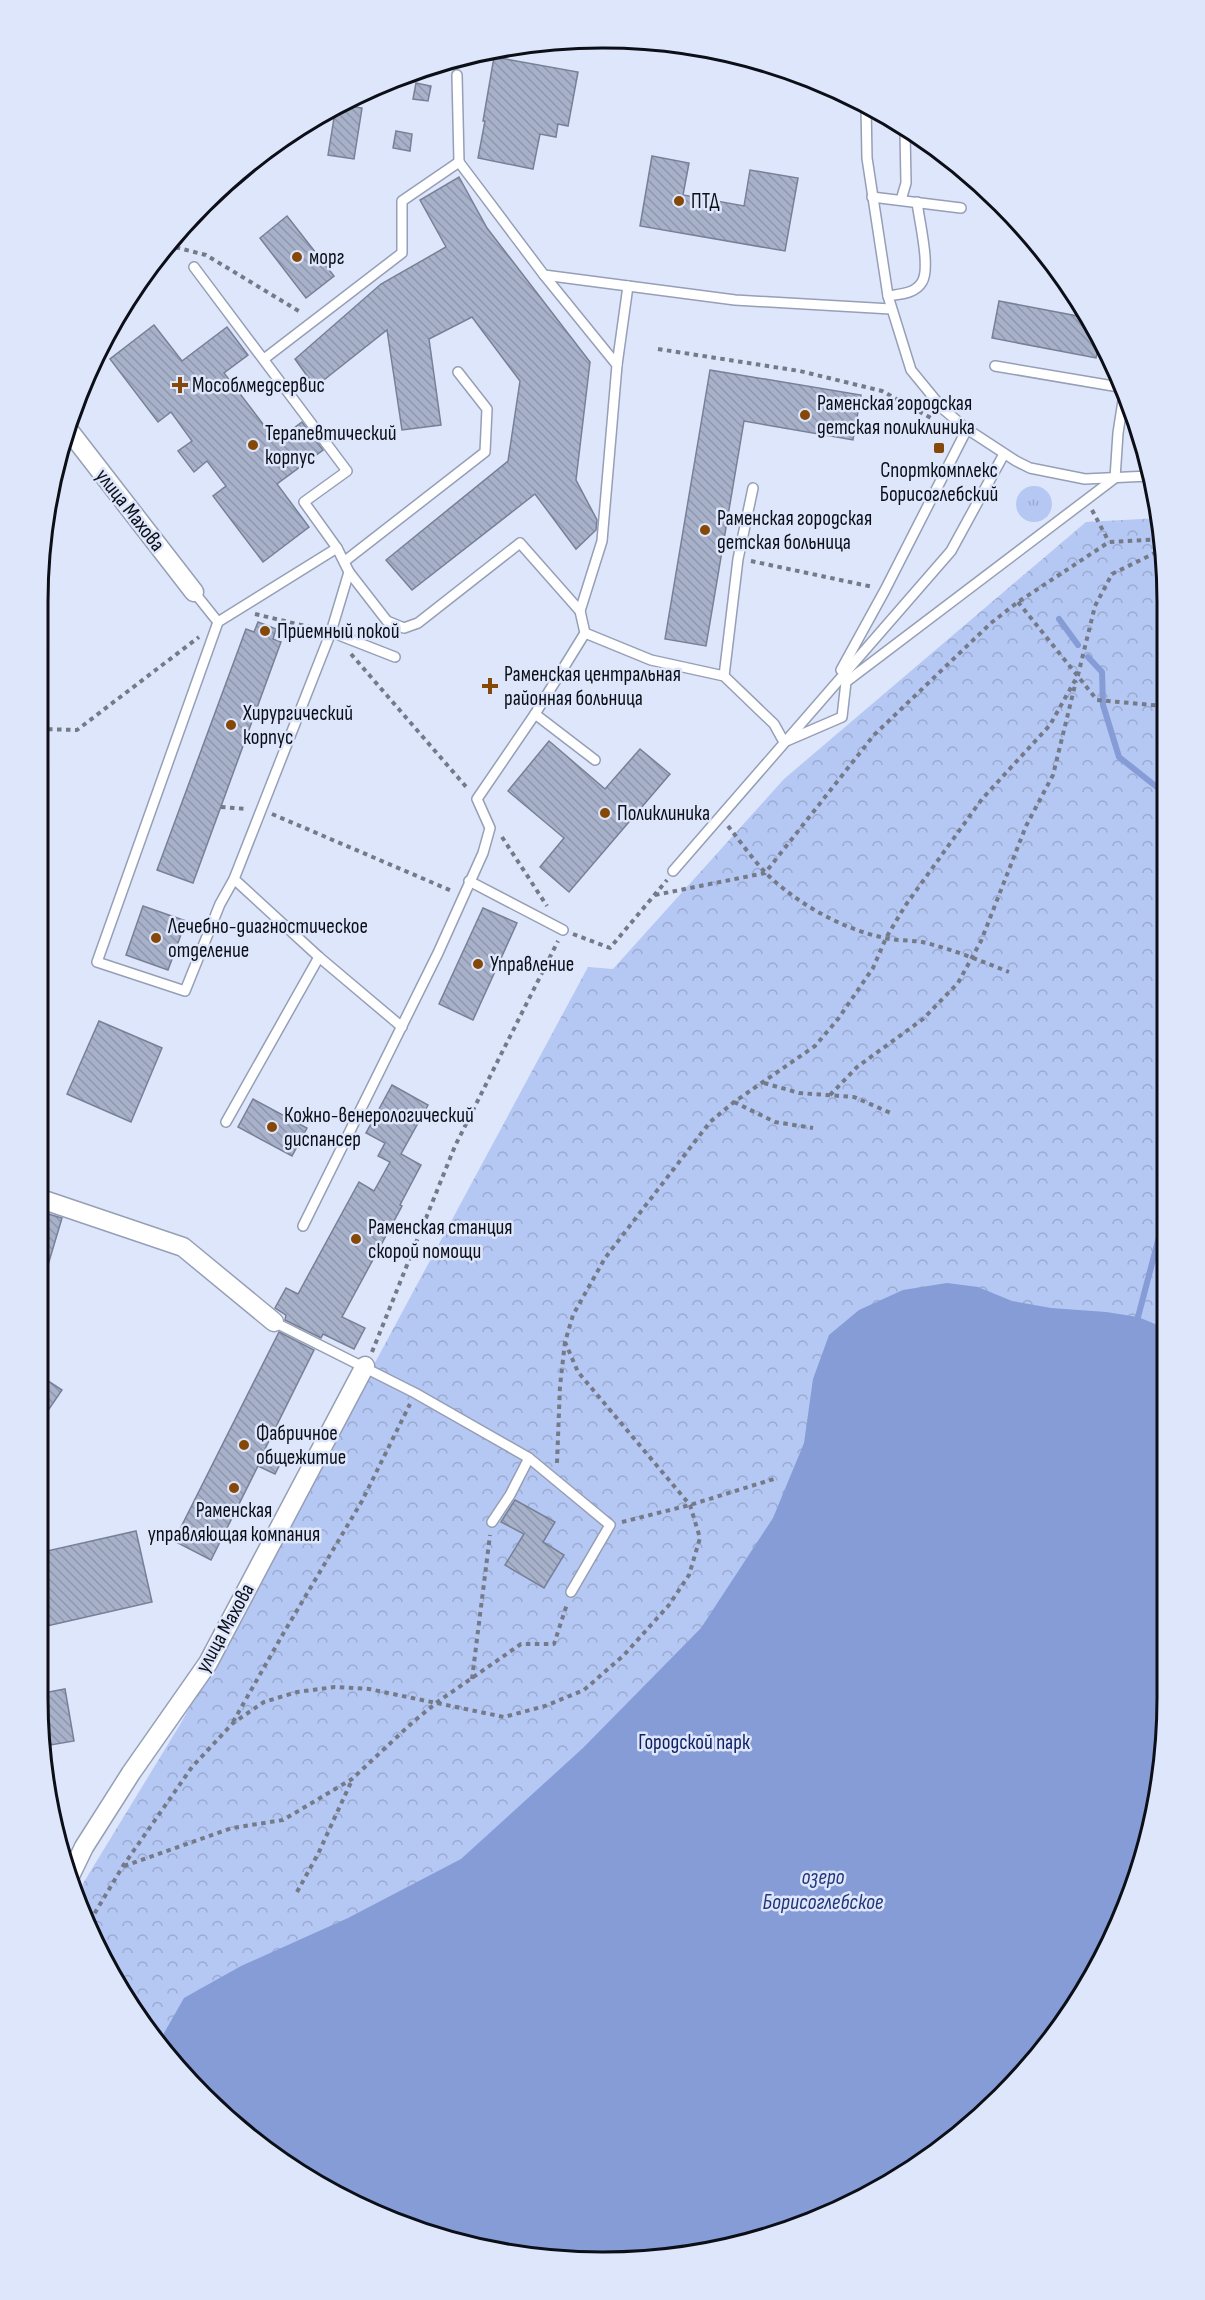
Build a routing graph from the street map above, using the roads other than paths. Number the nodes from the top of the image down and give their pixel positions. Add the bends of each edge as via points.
1 (457, 75) dead end
2 (866, 115) edge
3 (905, 137) edge
4 (459, 162) junction
5 (872, 197) junction
6 (901, 200) junction
7 (917, 202) junction
8 (961, 208) dead end
9 (194, 267) dead end
10 (544, 275) junction
11 (628, 286) junction
12 (888, 296) junction
13 (891, 309) junction
14 (264, 359) junction
15 (617, 365) junction
16 (995, 366) dead end
17 (458, 372) dead end
18 (1113, 386) edge
19 (1122, 408) edge
20 (966, 430) junction
21 (73, 436) edge
22 (1004, 454) junction
23 (1142, 476) edge
24 (1115, 478) junction
25 (753, 488) dead end
26 (337, 548) junction
27 (345, 561) junction
28 (349, 572) junction
29 (194, 592) joint
30 (580, 610) junction
31 (218, 622) junction
32 (331, 632) junction
33 (585, 633) junction
34 (395, 657) dead end
35 (724, 676) junction
36 (832, 686) junction
37 (535, 714) junction
38 (784, 742) junction
39 (595, 760) dead end
40 (673, 871) road end
41 (234, 879) junction
42 (470, 881) junction
43 (563, 930) road end
44 (319, 957) junction
45 (402, 1027) junction
46 (226, 1122) dead end
47 (48, 1201) edge
48 (303, 1226) dead end
49 (274, 1322) joint
50 (365, 1366) junction
51 (529, 1458) junction
52 (492, 1522) road end
53 (572, 1592) road end
54 (74, 1867) edge

1 - 4 lane
2 - 5 lane
3 - 6 lane via 906,183
4 - 10 lane
4 - 14 lane via 402,201 402,253
5 - 6 lane
5 - 12 lane
6 - 7 lane
7 - 8 lane
7 - 12 lane via 926,268 922,283 910,293
9 - 14 lane
10 - 11 lane
10 - 15 lane
11 - 13 lane via 735,300
11 - 15 lane
12 - 13 lane
13 - 20 lane via 911,370
14 - 26 lane via 347,471 304,502
15 - 30 lane via 602,541
16 - 18 lane
17 - 27 lane via 487,409 485,452
19 - 24 lane
20 - 22 lane
20 - 36 lane
21 - 29 street, улица Махова
22 - 24 lane via 1030,468 1055,474
22 - 36 lane via 951,551
23 - 24 lane
24 - 38 lane via 846,682 842,717
25 - 35 lane via 738,559
26 - 27 lane
26 - 31 lane
27 - 28 lane
28 - 30 lane via 387,621 404,628 418,623 520,543
28 - 32 lane
29 - 31 lane
30 - 33 lane
31 - 41 lane via 96,962 185,991
32 - 34 lane
32 - 41 lane
33 - 35 lane via 651,660
33 - 37 lane
35 - 38 lane via 774,724
36 - 38 lane
37 - 39 lane
37 - 42 lane via 477,799 490,828
38 - 40 lane
41 - 44 lane
42 - 43 lane
42 - 45 lane
44 - 45 lane
44 - 46 lane
45 - 48 lane
47 - 49 street via 183,1246
49 - 50 lane
50 - 51 lane
50 - 54 street, улица Махова via 208,1663 131,1773
51 - 52 lane
51 - 53 lane via 610,1525

